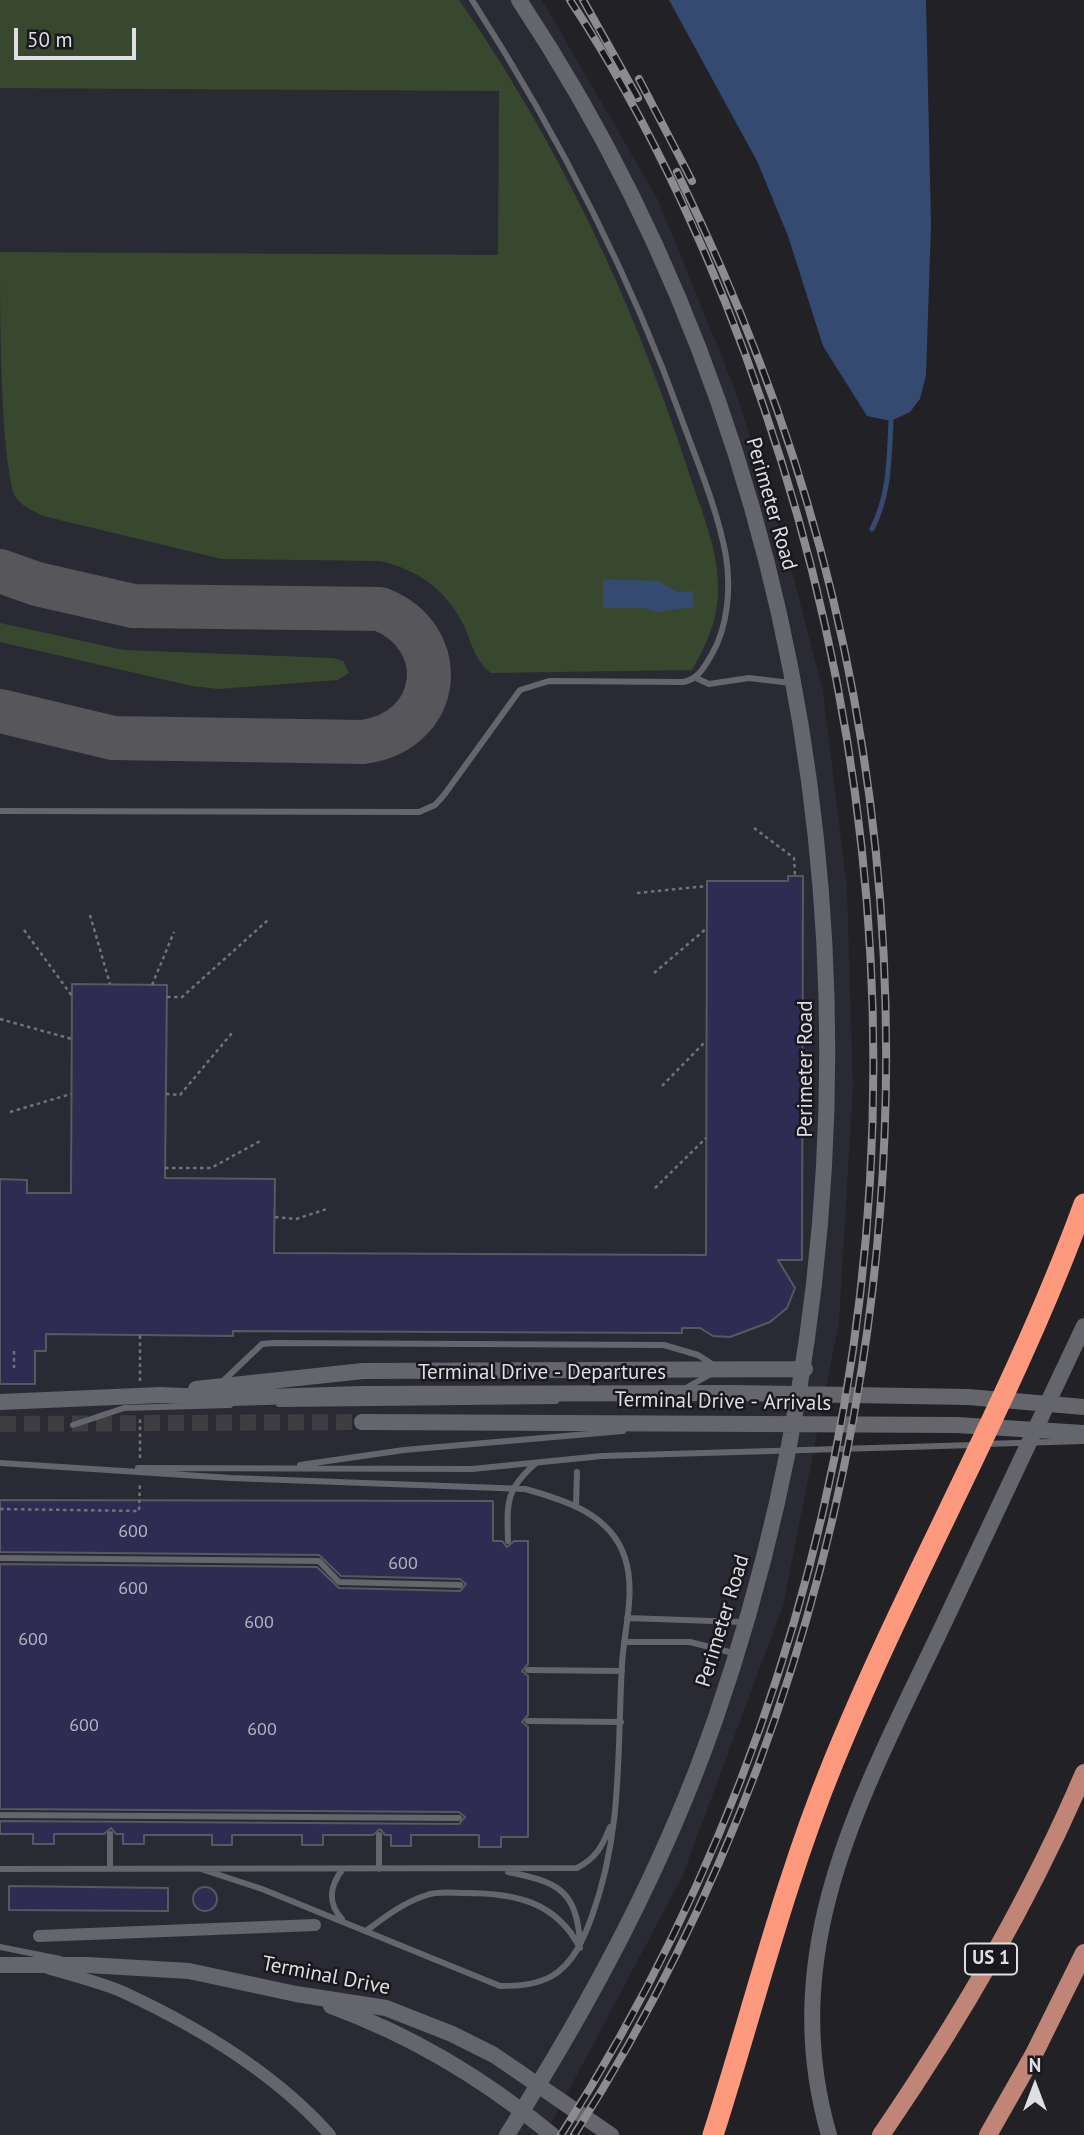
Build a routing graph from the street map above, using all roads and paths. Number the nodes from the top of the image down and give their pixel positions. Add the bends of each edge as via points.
1 (472, 0) edge
2 (519, 0) edge
3 (696, 678) junction
4 (792, 683) junction
5 (0, 811) edge
6 (754, 828) dead end
7 (795, 876) dead end
8 (707, 886) dead end
9 (637, 893) dead end
10 (90, 915) dead end
11 (268, 920) dead end
12 (707, 928) dead end
13 (24, 930) dead end
14 (174, 932) dead end
15 (654, 973) dead end
16 (110, 984) dead end
17 (152, 985) dead end
18 (72, 996) dead end
19 (167, 997) dead end
20 (0, 1019) edge
21 (232, 1032) dead end
22 (72, 1039) dead end
23 (706, 1041) dead end
24 (662, 1086) dead end
25 (72, 1094) dead end
26 (166, 1094) dead end
27 (10, 1112) dead end
28 (706, 1138) dead end
29 (262, 1140) dead end
30 (165, 1168) dead end
31 (655, 1188) dead end
32 (1084, 1205) edge
33 (327, 1209) dead end
34 (275, 1217) dead end
35 (1084, 1326) edge
36 (14, 1351) dead end
37 (14, 1368) dead end
38 (719, 1369) junction
39 (805, 1369) junction
40 (160, 1395) junction
41 (0, 1402) edge
42 (197, 1406) junction
43 (1084, 1406) edge
44 (362, 1422) tunnel mouth
45 (73, 1424) dead end
46 (670, 1425) junction
47 (1084, 1433) edge
48 (1084, 1441) edge
49 (537, 1462) junction
50 (0, 1465) edge
51 (577, 1472) dead end
52 (231, 1478) junction
53 (139, 1500) dead end
54 (576, 1506) junction
55 (0, 1509) edge
56 (508, 1541) dead end
57 (0, 1558) edge
58 (460, 1585) dead end
59 (627, 1618) junction
60 (746, 1622) junction
61 (624, 1642) junction
62 (736, 1654) junction
63 (528, 1670) dead end
64 (622, 1671) junction
65 (528, 1721) dead end
66 (621, 1722) junction
67 (1084, 1773) edge
68 (0, 1815) edge
69 (459, 1818) dead end
70 (614, 1818) junction
71 (110, 1834) dead end
72 (379, 1835) dead end
73 (110, 1868) junction
74 (492, 1868) junction
75 (0, 1869) edge
76 (201, 1869) junction
77 (343, 1869) junction
78 (379, 1869) junction
79 (346, 1923) junction
80 (315, 1925) dead end
81 (366, 1931) junction
82 (39, 1936) dead end
83 (0, 1947) edge
84 (580, 1948) junction
85 (1084, 1953) edge
86 (0, 1965) edge
87 (38, 1965) junction
88 (88, 1965) junction
89 (296, 1994) junction
90 (330, 2135) edge
91 (507, 2135) edge
92 (552, 2135) edge
93 (611, 2135) edge
94 (713, 2135) edge
95 (829, 2135) edge
96 (881, 2135) edge
97 (988, 2135) edge

1 - 3 lane via 591,205 630,287 699,467 726,555 728,580 726,614 717,645
2 - 4 street, Perimeter Road via 622,178 678,298 755,514
3 - 4 lane via 709,684 749,678
3 - 5 lane via 683,682 549,681 520,690 444,795 419,813
4 - 39 street, Perimeter Road via 815,833 828,996 824,1207
6 - 7 path via 794,858
8 - 9 path
10 - 16 path
11 - 19 path via 182,997
12 - 15 path
13 - 18 path
14 - 17 path
20 - 22 path
21 - 26 path via 180,1094
23 - 24 path
25 - 27 path
28 - 31 path
29 - 30 path via 211,1168
32 - 94 highway via 1033,1331 833,1763 782,1898
33 - 34 path via 296,1219
35 - 95 street via 870,1780 830,1889 816,1947 810,2010 813,2063
36 - 37 path
38 - 39 street
38 - 40 street via 363,1371
38 - 42 lane via 652,1400
38 - 42 lane via 698,1355 664,1345 274,1343 262,1344 252,1352
39 - 60 street, Perimeter Road via 779,1499
40 - 41 street, Terminal Drive - Departures
40 - 43 street, Terminal Drive - Departures via 734,1393 968,1397
42 - 45 lane via 124,1408
44 - 46 street, Terminal Drive - Arrivals
46 - 47 street, Terminal Drive - Arrivals via 969,1425
46 - 52 lane via 404,1450
48 - 49 lane via 614,1455
49 - 50 lane via 472,1469
49 - 56 lane via 511,1490
50 - 52 lane
51 - 54 lane
52 - 54 lane via 525,1489
53 - 55 path via 139,1511
54 - 59 lane via 610,1531 625,1558
57 - 58 lane via 319,1561 340,1582
59 - 60 lane
59 - 61 lane
60 - 62 street, Perimeter Road
61 - 62 lane via 690,1642
61 - 64 lane
62 - 91 street, Perimeter Road via 697,1767 642,1894 604,1971
63 - 64 lane
64 - 66 lane
65 - 66 lane
66 - 70 lane
67 - 96 main road, US 1 via 998,1946
68 - 69 lane
70 - 74 lane via 592,1860 577,1868
70 - 84 lane via 607,1875
71 - 73 lane
72 - 78 lane
73 - 75 lane
73 - 76 lane
74 - 78 lane
74 - 84 lane via 537,1877 558,1887 572,1900 578,1916
76 - 77 lane
76 - 79 lane
77 - 78 lane
77 - 79 lane via 331,1890 332,1903
79 - 81 lane
80 - 82 street
81 - 84 lane via 500,1986 522,1986 553,1975
81 - 84 lane via 390,1913 430,1894 501,1893 527,1901 569,1925
83 - 88 lane
85 - 97 main road
86 - 87 street, Terminal Drive
87 - 88 street, Terminal Drive
87 - 90 street via 123,1992 214,2043 299,2100
88 - 89 street, Terminal Drive via 189,1971
89 - 92 street via 379,2025 479,2079
89 - 93 street, Terminal Drive via 386,2008 452,2034 494,2056

